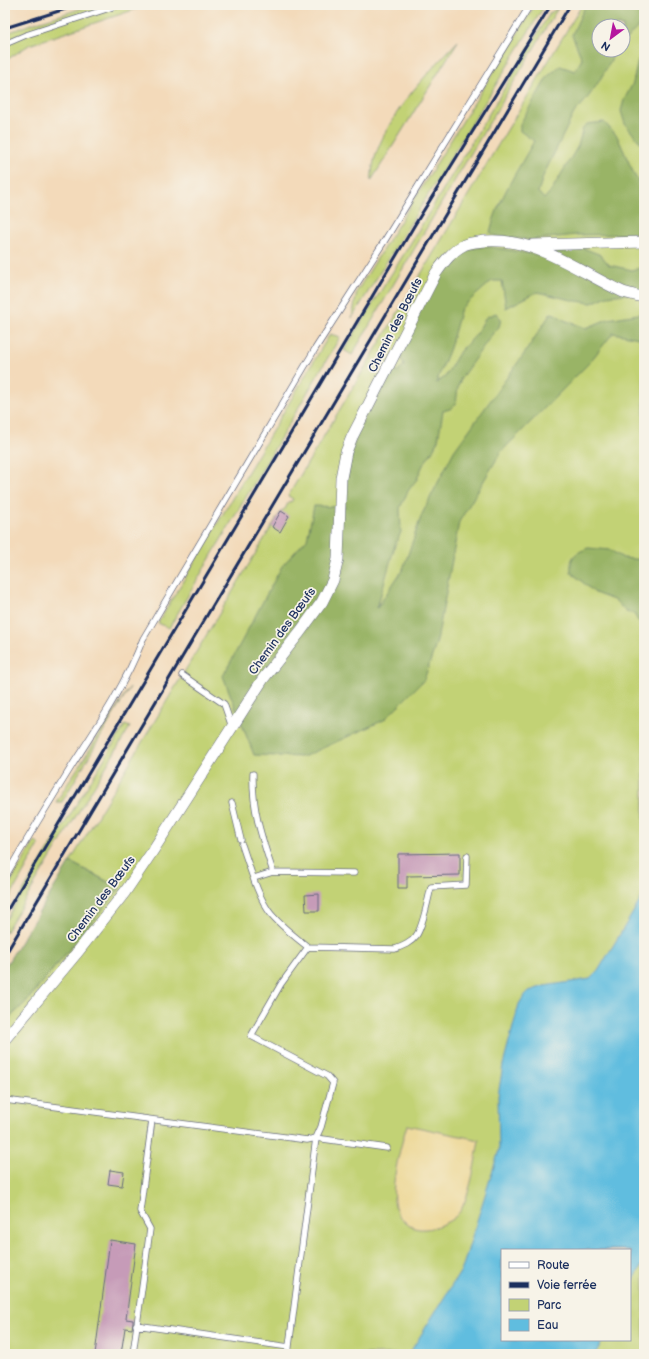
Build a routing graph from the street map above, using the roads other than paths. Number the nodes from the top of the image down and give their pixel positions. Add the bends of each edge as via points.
1 (119, 5) edge
2 (530, 5) edge
3 (5, 44) edge
4 (644, 242) edge
5 (527, 245) junction
6 (644, 298) edge
7 (182, 675) dead end
8 (232, 728) junction
9 (253, 774) dead end
10 (232, 803) dead end
11 (467, 856) dead end
12 (273, 872) junction
13 (354, 873) dead end
14 (5, 877) edge
15 (254, 878) junction
16 (308, 947) junction
17 (5, 1039) edge
18 (5, 1100) edge
19 (152, 1120) junction
20 (316, 1138) junction
21 (387, 1148) dead end
22 (136, 1325) junction
23 (289, 1347) junction
24 (133, 1354) edge
25 (288, 1354) edge

1 - 3 lane
2 - 14 lane via 287,394 143,639 134,661 96,729 35,824
4 - 5 street
5 - 6 street, Chemin des Bœufs via 625,292
5 - 8 street, Chemin des Bœufs via 492,240 464,245 443,263 436,273 346,452 341,478 338,558 333,580 318,607 266,674
7 - 8 lane via 224,704
8 - 17 street, Chemin des Bœufs via 124,892
9 - 12 lane via 256,816
10 - 15 lane via 241,843
11 - 16 lane via 466,885 431,887 417,935 405,946 395,949
12 - 13 lane
12 - 15 lane
15 - 16 lane via 270,913 284,929
16 - 20 lane via 251,1036 327,1076 333,1083
18 - 19 lane
19 - 20 lane via 307,1140
19 - 22 lane via 140,1211 150,1229
20 - 21 lane
20 - 23 lane
22 - 23 lane
22 - 24 lane
23 - 25 lane

